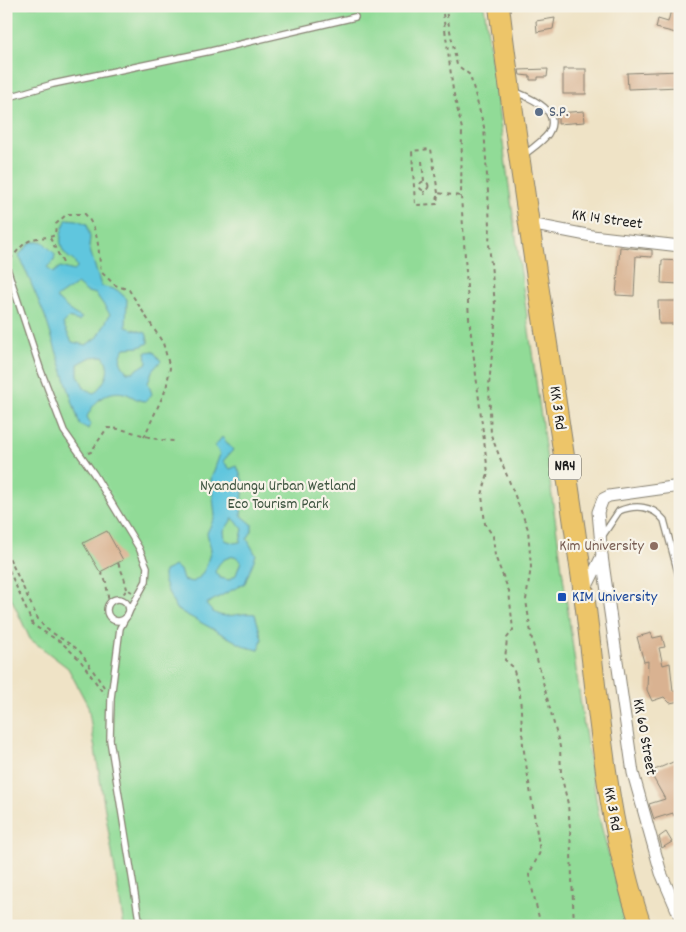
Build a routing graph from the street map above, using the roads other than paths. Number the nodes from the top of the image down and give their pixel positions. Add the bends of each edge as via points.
1 (499, 6) edge
2 (355, 17) dead end
3 (510, 90) junction
4 (6, 98) edge
5 (520, 158) junction
6 (530, 224) junction
7 (680, 246) edge
8 (6, 264) edge
9 (680, 486) edge
10 (600, 539) junction
11 (602, 556) junction
12 (680, 580) edge
13 (584, 594) junction
14 (127, 615) junction
15 (680, 917) edge
16 (140, 926) edge
17 (641, 926) edge

1 - 3 highway, KK 3 Rd / NR4
2 - 4 lane via 53,84
3 - 5 highway, KK 3 Rd / NR4
3 - 5 lane via 540,102 549,112 551,124 548,134
5 - 6 highway, KK 3 Rd / NR4
6 - 7 street, KK 14 Street via 592,236
6 - 13 highway, KK 3 Rd / NR4
8 - 14 lane via 60,423 139,548 146,567 146,581
9 - 10 street, KK 60 Street via 603,499 598,512
10 - 11 street, KK 60 Street
10 - 12 lane via 619,511 637,507 658,513 664,520
11 - 13 street
11 - 15 street, KK 60 Street via 633,773 661,873
13 - 17 highway, KK 3 Rd / NR4 via 615,830
14 - 14 lane via 122,620 112,619 108,614 109,604 118,600 127,605
14 - 16 lane via 120,628 111,698 110,740

